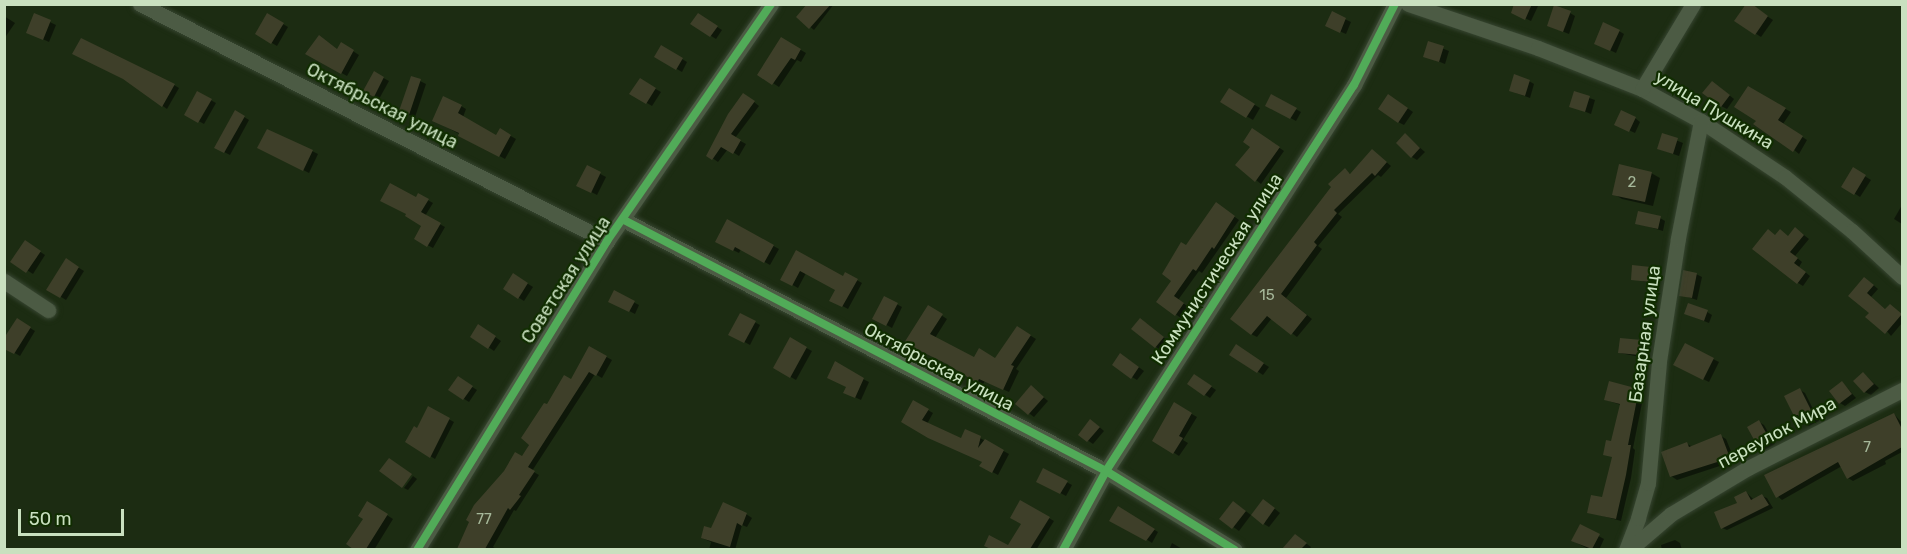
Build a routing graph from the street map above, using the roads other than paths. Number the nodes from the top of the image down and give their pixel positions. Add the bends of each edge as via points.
1 (140, 4) edge
2 (771, 4) edge
3 (1395, 4) edge
4 (1408, 4) edge
5 (1693, 4) edge
6 (1642, 89) junction
7 (1701, 121) junction
8 (624, 220) junction
9 (607, 242) junction
10 (1902, 277) edge
11 (4, 281) edge
12 (48, 310) dead end
13 (1902, 390) edge
14 (1106, 471) junction
15 (1644, 501) junction
16 (1671, 514) junction
17 (417, 549) edge
18 (1064, 549) edge
19 (1235, 549) edge
20 (1627, 549) edge

1 - 9 street, Октябрьская улица
2 - 8 street, Советская улица
3 - 14 street, Коммунистическая улица via 1353,86
4 - 6 street, улица Пушкина via 1538,48
5 - 6 street
6 - 7 street, улица Пушкина
7 - 10 street, улица Пушкина via 1785,177
7 - 15 street, Базарная улица via 1661,350
8 - 9 street, Советская улица
8 - 14 street, Октябрьская улица
9 - 17 street, Советская улица
11 - 12 street
13 - 16 street, переулок Мира via 1748,468
14 - 18 street, Коммунистическая улица
14 - 19 street, Октябрьская улица
15 - 16 street via 1656,515
15 - 20 street, Базарная улица
16 - 20 street, переулок Мира

